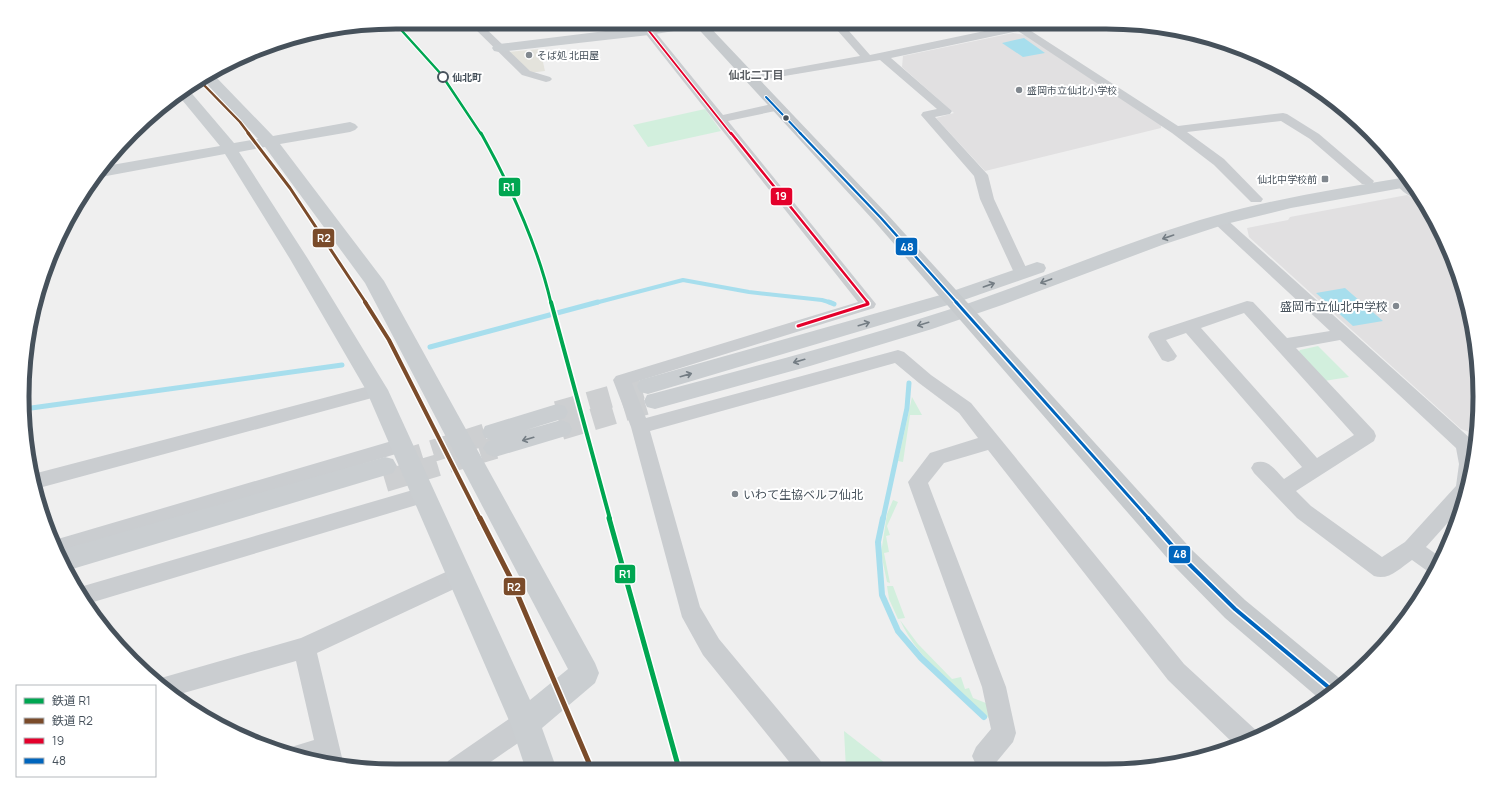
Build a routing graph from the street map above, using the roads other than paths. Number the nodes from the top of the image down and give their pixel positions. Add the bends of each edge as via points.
1 (480, 29) edge
2 (643, 29) edge
3 (652, 29) edge
4 (703, 29) edge
5 (840, 29) edge
6 (1004, 29) edge
7 (1023, 29) edge
8 (498, 48) junction
9 (882, 56) junction
10 (868, 59) junction
11 (546, 79) dead end
12 (749, 79) junction
13 (210, 80) edge
14 (186, 96) edge
15 (776, 107) junction
16 (721, 119) junction
17 (350, 127) dead end
18 (1176, 130) junction
19 (269, 141) junction
20 (229, 148) junction
21 (107, 171) edge
22 (1402, 180) edge
23 (1367, 181) junction
24 (1403, 181) edge
25 (1256, 200) junction
26 (1219, 220) junction
27 (1021, 274) junction
28 (957, 305) junction
29 (822, 318) junction
30 (1190, 326) junction
31 (834, 333) junction
32 (1344, 334) junction
33 (1283, 345) junction
34 (851, 346) junction
35 (1168, 356) dead end
36 (851, 369) junction
37 (377, 390) junction
38 (559, 421) tunnel mouth
39 (640, 427) junction
40 (494, 440) tunnel mouth
41 (993, 441) junction
42 (1470, 444) edge
43 (402, 445) junction
44 (1261, 468) dead end
45 (1315, 469) junction
46 (39, 480) edge
47 (1282, 490) junction
48 (423, 495) junction
49 (1458, 497) edge
50 (61, 546) edge
51 (1412, 548) junction
52 (67, 559) edge
53 (1433, 564) edge
54 (74, 572) edge
55 (459, 576) junction
56 (87, 594) edge
57 (304, 648) junction
58 (170, 686) edge
59 (1329, 688) edge
60 (525, 723) junction
61 (1244, 737) edge
62 (330, 756) edge
63 (985, 756) dead end
64 (466, 764) edge
65 (540, 764) edge
66 (807, 764) edge

1 - 8 street
2 - 8 street
3 - 16 street
4 - 12 main road
5 - 10 street
6 - 9 street
7 - 18 street
8 - 11 street via 526,73
9 - 10 street
9 - 27 street via 946,111 927,114 980,175 987,199
10 - 12 street
12 - 15 main road
13 - 19 street
14 - 20 street
15 - 16 street
15 - 28 main road via 881,218
16 - 29 street via 868,304
17 - 19 street
18 - 23 street via 1283,117 1306,130
18 - 25 street via 1219,162
19 - 20 street
19 - 60 street via 374,280 585,673
20 - 21 street
20 - 37 street
22 - 23 street
23 - 25 street
24 - 26 street via 1270,207
25 - 27 street via 1122,238
26 -> 28 street
26 - 32 street
28 -> 27 street
31 -> 28 street
28 -> 34 street
28 - 59 main road via 1184,559 1235,609
29 - 31 street
29 - 39 street via 622,380
30 - 33 street via 1248,306
30 - 35 street via 1156,337
30 - 45 street
34 -> 31 street via 652,394
32 - 33 street
32 - 42 street
33 - 45 street via 1367,436
34 - 36 street
36 - 39 street
36 - 41 street via 898,356 925,380 965,408
37 - 43 street
37 - 46 street
38 - 40 street
39 - 66 street via 690,610 711,647
41 - 61 street via 1176,672
41 - 63 street via 937,458 918,482 994,687 1002,718 1004,732
43 - 48 street
43 - 50 street
44 - 47 street
45 - 47 street
47 - 51 street via 1304,512 1382,569
48 - 55 street
48 - 56 street
49 - 51 street
51 - 53 street
52 - 54 street via 385,474
55 - 57 street
55 - 60 street
57 - 58 street
57 - 62 street
60 - 64 street
60 - 65 street

